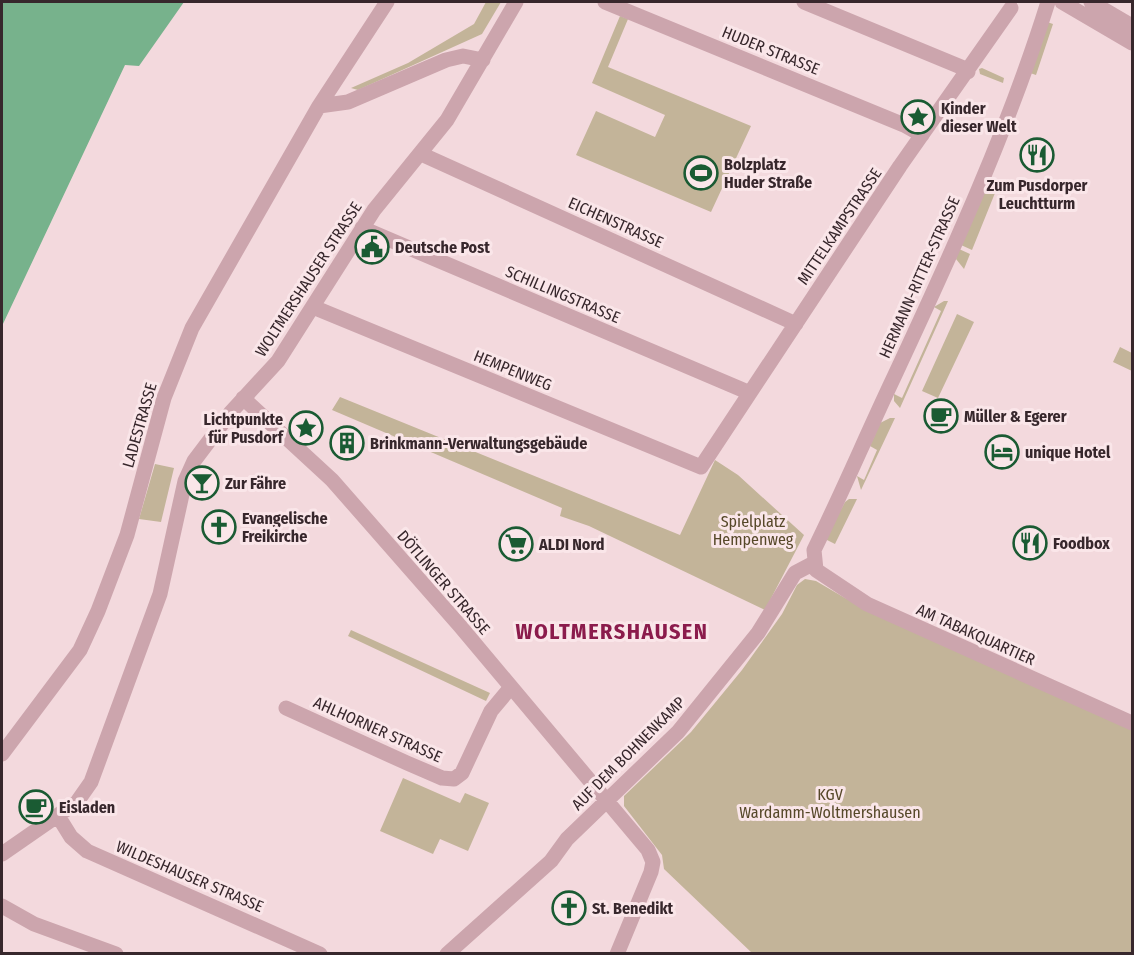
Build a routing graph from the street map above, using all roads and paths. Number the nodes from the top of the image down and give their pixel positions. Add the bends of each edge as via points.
1 (387, 2) edge
2 (516, 2) edge
3 (605, 2) edge
4 (804, 2) edge
5 (1048, 2) edge
6 (1062, 2) edge
7 (1090, 2) edge
8 (1011, 8) dead end
9 (1132, 26) edge
10 (1132, 43) edge
11 (483, 60) junction
12 (968, 72) junction
13 (319, 106) junction
14 (922, 135) junction
15 (421, 154) junction
16 (362, 228) junction
17 (313, 307) junction
18 (796, 324) junction
19 (750, 393) junction
20 (243, 398) junction
21 (700, 467) joint
22 (814, 563) junction
23 (511, 687) junction
24 (286, 708) dead end
25 (1132, 723) edge
26 (2, 754) edge
27 (607, 800) junction
28 (58, 816) junction
29 (2, 854) edge
30 (2, 906) edge
31 (116, 954) edge
32 (320, 954) edge
33 (447, 954) edge
34 (617, 954) edge

1 - 13 street, LADESTRASSE
2 - 11 street, WOLTMERSHAUSER STRASSE
3 - 14 street, HUDER STRASSE
4 - 12 street
5 - 22 street, HERMANN-RITTER-STRASSE via 973,200 814,550
6 - 10 street
7 - 9 street
8 - 12 street, MITTELKAMPSTRASSE
11 - 13 street via 463,56 446,60 348,102
11 - 15 street, WOLTMERSHAUSER STRASSE
12 - 14 street, MITTELKAMPSTRASSE
13 - 26 street, LADESTRASSE via 177,360 127,535 80,650
14 - 18 street, MITTELKAMPSTRASSE
15 - 16 street, WOLTMERSHAUSER STRASSE
15 - 18 street, EICHENSTRASSE
16 - 17 street, WOLTMERSHAUSER STRASSE
16 - 19 street, SCHILLINGSTRASSE
17 - 20 street, WOLTMERSHAUSER STRASSE via 278,361
17 - 21 street, HEMPENWEG
18 - 19 street, MITTELKAMPSTRASSE
19 - 21 street, MITTELKAMPSTRASSE
20 - 23 street, DÖTLINGER STRASSE via 332,480
20 - 28 street, WOLTMERSHAUSER STRASSE via 194,461 185,482 160,594 95,774 77,802
22 - 25 street, AM TABAKQUARTIER via 824,576 867,604
22 - 27 street, AUF DEM BOHNENKAMP via 795,573 758,633 700,706
23 - 24 street, AHLHORNER STRASSE via 491,711 462,773 454,779 407,764
23 - 27 street, DÖTLINGER STRASSE
27 - 33 street, AUF DEM BOHNENKAMP via 567,839 551,861
27 - 34 street, DÖTLINGER STRASSE via 648,850 653,862
28 - 29 street, WOLTMERSHAUSER STRASSE
28 - 32 street, WILDESHAUSER STRASSE via 71,837 87,851
30 - 31 street via 34,924

